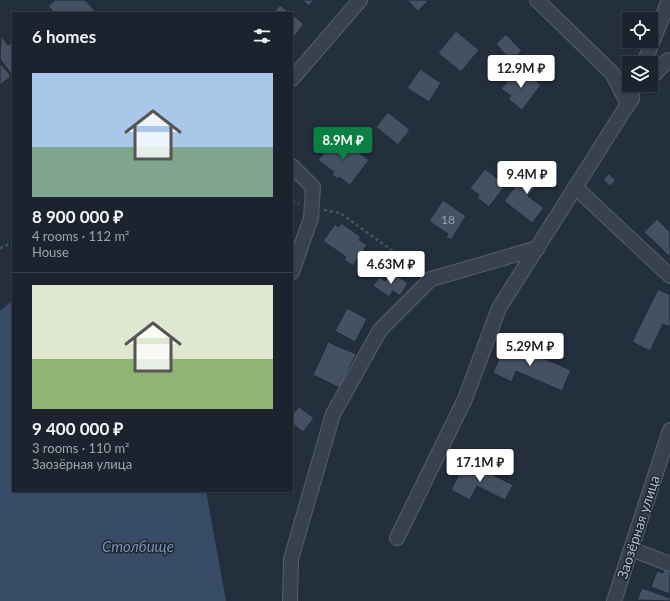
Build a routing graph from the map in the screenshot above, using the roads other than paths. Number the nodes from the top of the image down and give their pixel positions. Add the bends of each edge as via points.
1 (360, 0) edge
2 (537, 0) edge
3 (668, 0) edge
4 (647, 56) edge
5 (670, 62) edge
6 (658, 71) edge
7 (293, 78) edge
8 (632, 92) edge
9 (639, 92) edge
10 (628, 104) junction
11 (293, 167) edge
12 (575, 187) junction
13 (538, 248) junction
14 (293, 269) edge
15 (670, 276) edge
16 (670, 430) edge
17 (397, 538) dead end
18 (631, 549) junction
19 (670, 564) edge
20 (290, 601) edge
21 (614, 601) edge

1 - 7 street
2 - 10 street via 612,73
3 - 4 street
5 - 6 street via 668,60
8 - 10 street
9 - 10 street
10 - 12 street
11 - 14 street via 313,187 311,218
12 - 13 street
12 - 15 street
13 - 17 street via 499,308 465,399
13 - 20 street via 431,278 380,330 333,414 291,559
16 - 18 street, Заозёрная улица
18 - 19 street
18 - 21 street, Заозёрная улица

